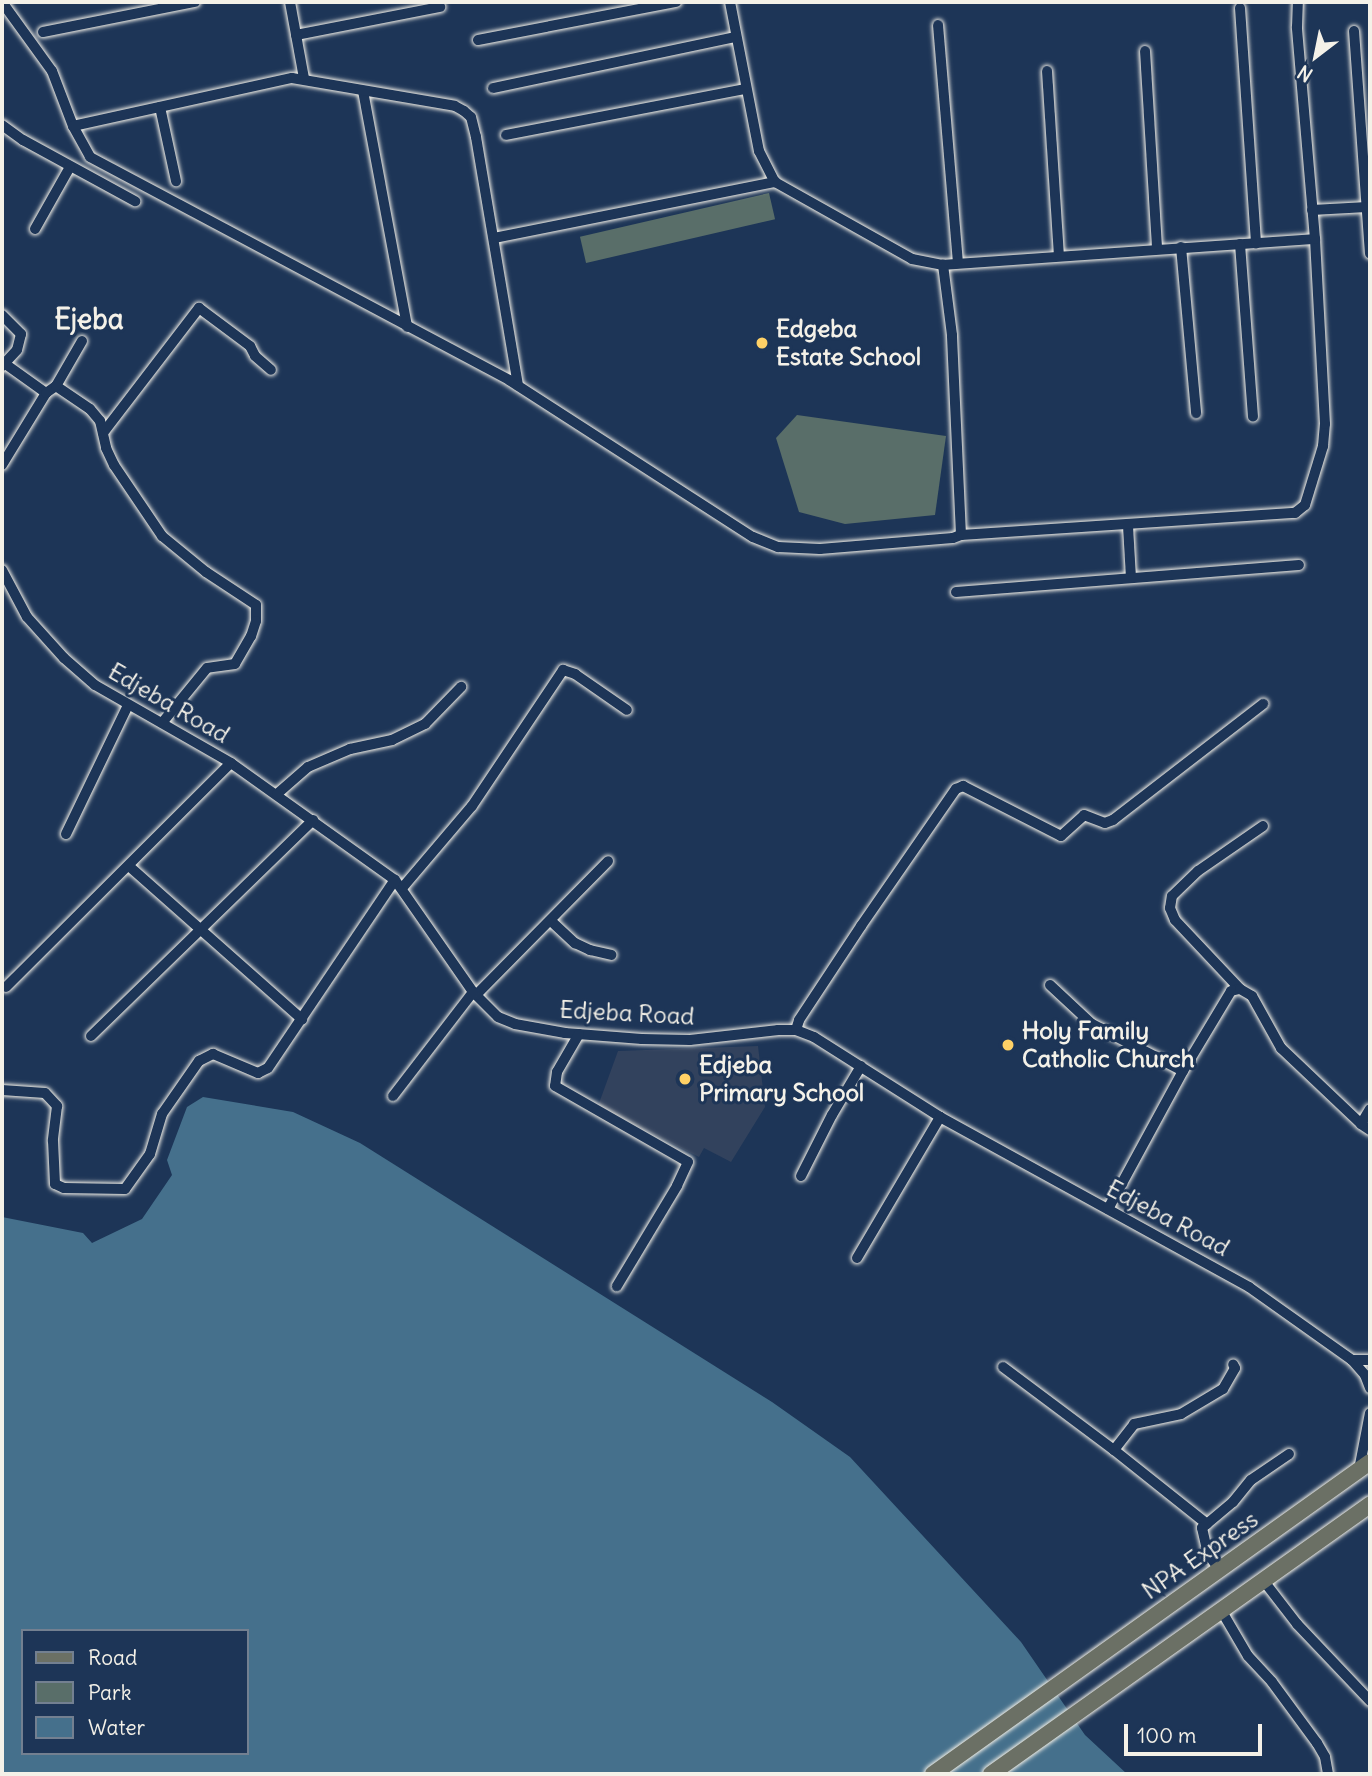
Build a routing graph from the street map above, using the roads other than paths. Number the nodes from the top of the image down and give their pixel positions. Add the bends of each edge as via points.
1 (2, 2) edge
2 (194, 2) edge
3 (290, 2) edge
4 (676, 2) edge
5 (730, 2) edge
6 (1298, 2) edge
7 (440, 7) dead end
8 (1240, 8) dead end
9 (938, 24) dead end
10 (1354, 31) dead end
11 (43, 32) dead end
12 (296, 35) junction
13 (736, 37) junction
14 (478, 40) dead end
15 (1144, 51) dead end
16 (1047, 71) dead end
17 (304, 78) junction
18 (493, 88) dead end
19 (745, 89) junction
20 (363, 91) junction
21 (160, 107) junction
22 (2, 125) edge
23 (73, 126) junction
24 (506, 135) dead end
25 (71, 167) junction
26 (176, 181) dead end
27 (775, 182) junction
28 (135, 201) dead end
29 (1367, 206) junction
30 (1312, 210) junction
31 (35, 229) dead end
32 (494, 238) junction
33 (1315, 239) junction
34 (1256, 243) junction
35 (1240, 244) junction
36 (1181, 247) junction
37 (1157, 249) junction
38 (1370, 253) edge
39 (1059, 255) junction
40 (958, 263) junction
41 (943, 265) junction
42 (2, 315) edge
43 (407, 327) junction
44 (82, 341) dead end
45 (3, 364) edge
46 (271, 370) dead end
47 (518, 385) junction
48 (56, 386) junction
49 (47, 393) junction
50 (1196, 413) dead end
51 (1253, 416) dead end
52 (103, 433) junction
53 (2, 465) edge
54 (1128, 526) junction
55 (961, 534) junction
56 (1299, 565) dead end
57 (2, 570) edge
58 (1131, 578) junction
59 (4, 582) edge
60 (956, 592) dead end
61 (461, 687) dead end
62 (1263, 704) dead end
63 (128, 705) junction
64 (627, 710) dead end
65 (162, 723) junction
66 (232, 763) junction
67 (277, 794) junction
68 (313, 820) junction
69 (1262, 826) dead end
70 (66, 834) dead end
71 (608, 861) dead end
72 (130, 867) junction
73 (399, 883) junction
74 (551, 921) junction
75 (204, 930) junction
76 (611, 955) dead end
77 (1050, 985) dead end
78 (6, 987) dead end
79 (1240, 989) junction
80 (474, 993) junction
81 (302, 1019) junction
82 (796, 1030) junction
83 (579, 1034) junction
84 (91, 1036) dead end
85 (861, 1066) junction
86 (1182, 1071) junction
87 (2, 1090) edge
88 (393, 1096) dead end
89 (1370, 1109) edge
90 (940, 1117) junction
91 (1366, 1127) edge
92 (801, 1176) dead end
93 (1108, 1209) junction
94 (857, 1258) dead end
95 (617, 1286) dead end
96 (1352, 1360) junction
97 (1370, 1360) edge
98 (1233, 1364) dead end
99 (1003, 1367) dead end
100 (1370, 1388) edge
101 (1370, 1413) edge
102 (1369, 1434) edge
103 (1114, 1450) junction
104 (1289, 1454) dead end
105 (1365, 1466) edge
106 (1370, 1505) edge
107 (1207, 1524) junction
108 (1219, 1569) junction
109 (1263, 1580) junction
110 (1221, 1611) junction
111 (1370, 1701) edge
112 (933, 1774) edge
113 (991, 1774) edge
114 (1328, 1774) edge

1 - 23 street via 52,71
2 - 11 street
3 - 12 street
4 - 14 street
5 - 13 street
6 - 30 street
7 - 12 street
8 - 34 street
9 - 40 street
10 - 29 street
12 - 17 street
13 - 18 street
13 - 19 street
15 - 37 street
16 - 39 street
17 - 20 street
17 - 21 street
19 - 24 street
19 - 27 street via 759,151
20 - 32 street via 455,106 471,117
20 - 43 street
21 - 23 street
21 - 26 street
22 - 25 street
23 - 43 street via 82,146 100,163
25 - 28 street
25 - 31 street
27 - 32 street
27 - 41 street via 912,259
29 - 30 street
29 - 38 street
30 - 33 street
32 - 47 street
33 - 34 street
33 - 54 street via 1325,424 1320,459 1305,505 1295,513
34 - 35 street
35 - 36 street
35 - 51 street
36 - 37 street
36 - 50 street
37 - 39 street
39 - 40 street
40 - 41 street
41 - 55 street via 952,335
42 - 45 street via 21,334 17,350
43 - 47 street
44 - 48 street
45 - 49 street
46 - 52 street via 250,346 199,308
47 - 55 street via 753,537 778,547 820,549
48 - 49 street
48 - 52 street via 90,409
49 - 53 street
52 - 65 street via 114,465 162,536 258,610 251,636 235,664 207,668
54 - 55 street
54 - 58 street
56 - 58 street
57 - 59 street, Edjeba Road
58 - 60 street
59 - 63 street, Edjeba Road via 27,617 64,658
61 - 67 street via 425,724 392,740 350,749 307,767
62 - 82 street via 1113,820 1084,815 1061,836 963,786 956,789
63 - 65 street, Edjeba Road
63 - 70 street
64 - 73 street via 563,670 472,806
65 - 66 street, Edjeba Road
66 - 67 street, Edjeba Road
66 - 72 street
67 - 68 street, Edjeba Road
68 - 73 street, Edjeba Road
68 - 75 street
69 - 79 street via 1199,870 1172,896 1170,908 1175,920
71 - 74 street
72 - 75 street
72 - 78 street
73 - 80 street, Edjeba Road
73 - 81 street
74 - 76 street via 575,943
74 - 80 street
75 - 81 street
75 - 84 street
77 - 86 street via 1093,1024
79 - 86 street via 1231,991
79 - 91 street via 1252,996 1281,1048
80 - 83 street, Edjeba Road via 498,1017 515,1024
80 - 88 street
81 - 87 street via 263,1072 213,1054 200,1061 162,1114 150,1154 125,1189 55,1184 57,1106 45,1093
82 - 83 street, Edjeba Road via 690,1040
82 - 85 street, Edjeba Road via 834,1047
83 - 95 street via 557,1072 555,1086 688,1162
85 - 90 street, Edjeba Road
85 - 92 street
86 - 93 street
89 - 91 street
90 - 93 street, Edjeba Road
90 - 94 street
93 - 96 street, Edjeba Road via 1249,1287
96 - 97 street
96 - 100 street, Edjeba Road
98 - 103 street via 1223,1389 1181,1414 1134,1424
99 - 103 street
101 - 102 street
102 - 105 street
103 - 107 street
104 - 107 street via 1251,1480
105 - 108 main road, NPA Express
106 - 109 main road
107 - 108 street via 1202,1528 1208,1554
108 - 112 main road, NPA Express
109 - 110 main road
109 - 111 street via 1297,1624
110 - 113 main road
110 - 114 street via 1248,1656 1317,1743

